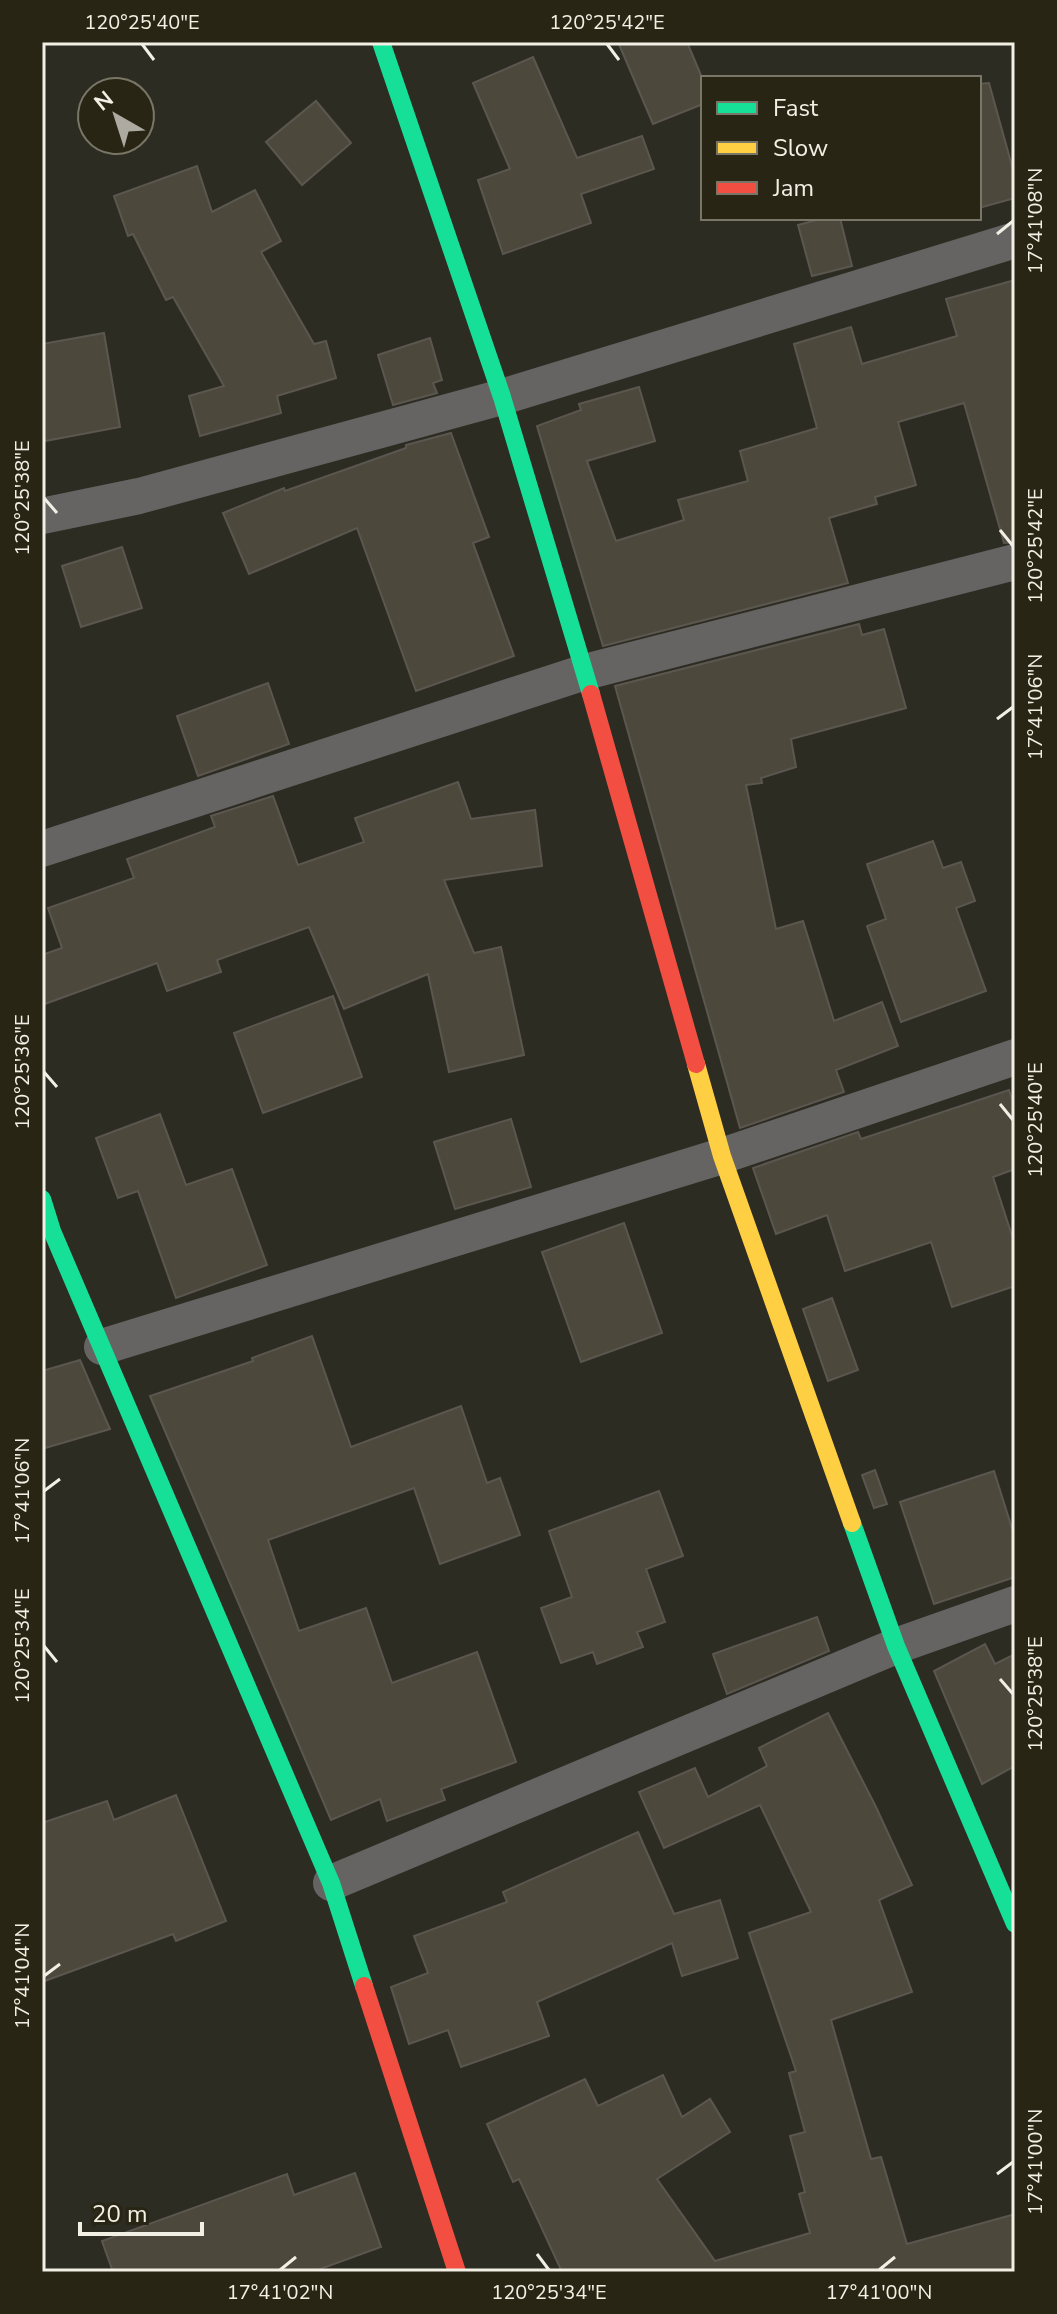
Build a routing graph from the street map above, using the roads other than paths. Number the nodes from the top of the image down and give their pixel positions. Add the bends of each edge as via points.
1 (381, 42) edge
2 (1015, 240) edge
3 (502, 397) junction
4 (42, 516) edge
5 (1015, 562) edge
6 (585, 672) junction
7 (42, 849) edge
8 (1015, 1057) edge
9 (722, 1156) junction
10 (45, 1221) edge
11 (102, 1347) junction
12 (1015, 1604) edge
13 (896, 1646) junction
14 (331, 1883) junction
15 (1015, 1924) edge
16 (457, 2272) edge

1 - 3 street
2 - 3 street
3 - 4 street via 139,496
3 - 6 street
5 - 6 street
6 - 7 street
6 - 9 street
8 - 9 street
9 - 11 street
9 - 13 street
10 - 11 street
11 - 14 street
12 - 13 street
13 - 14 street
13 - 15 street
14 - 16 street

